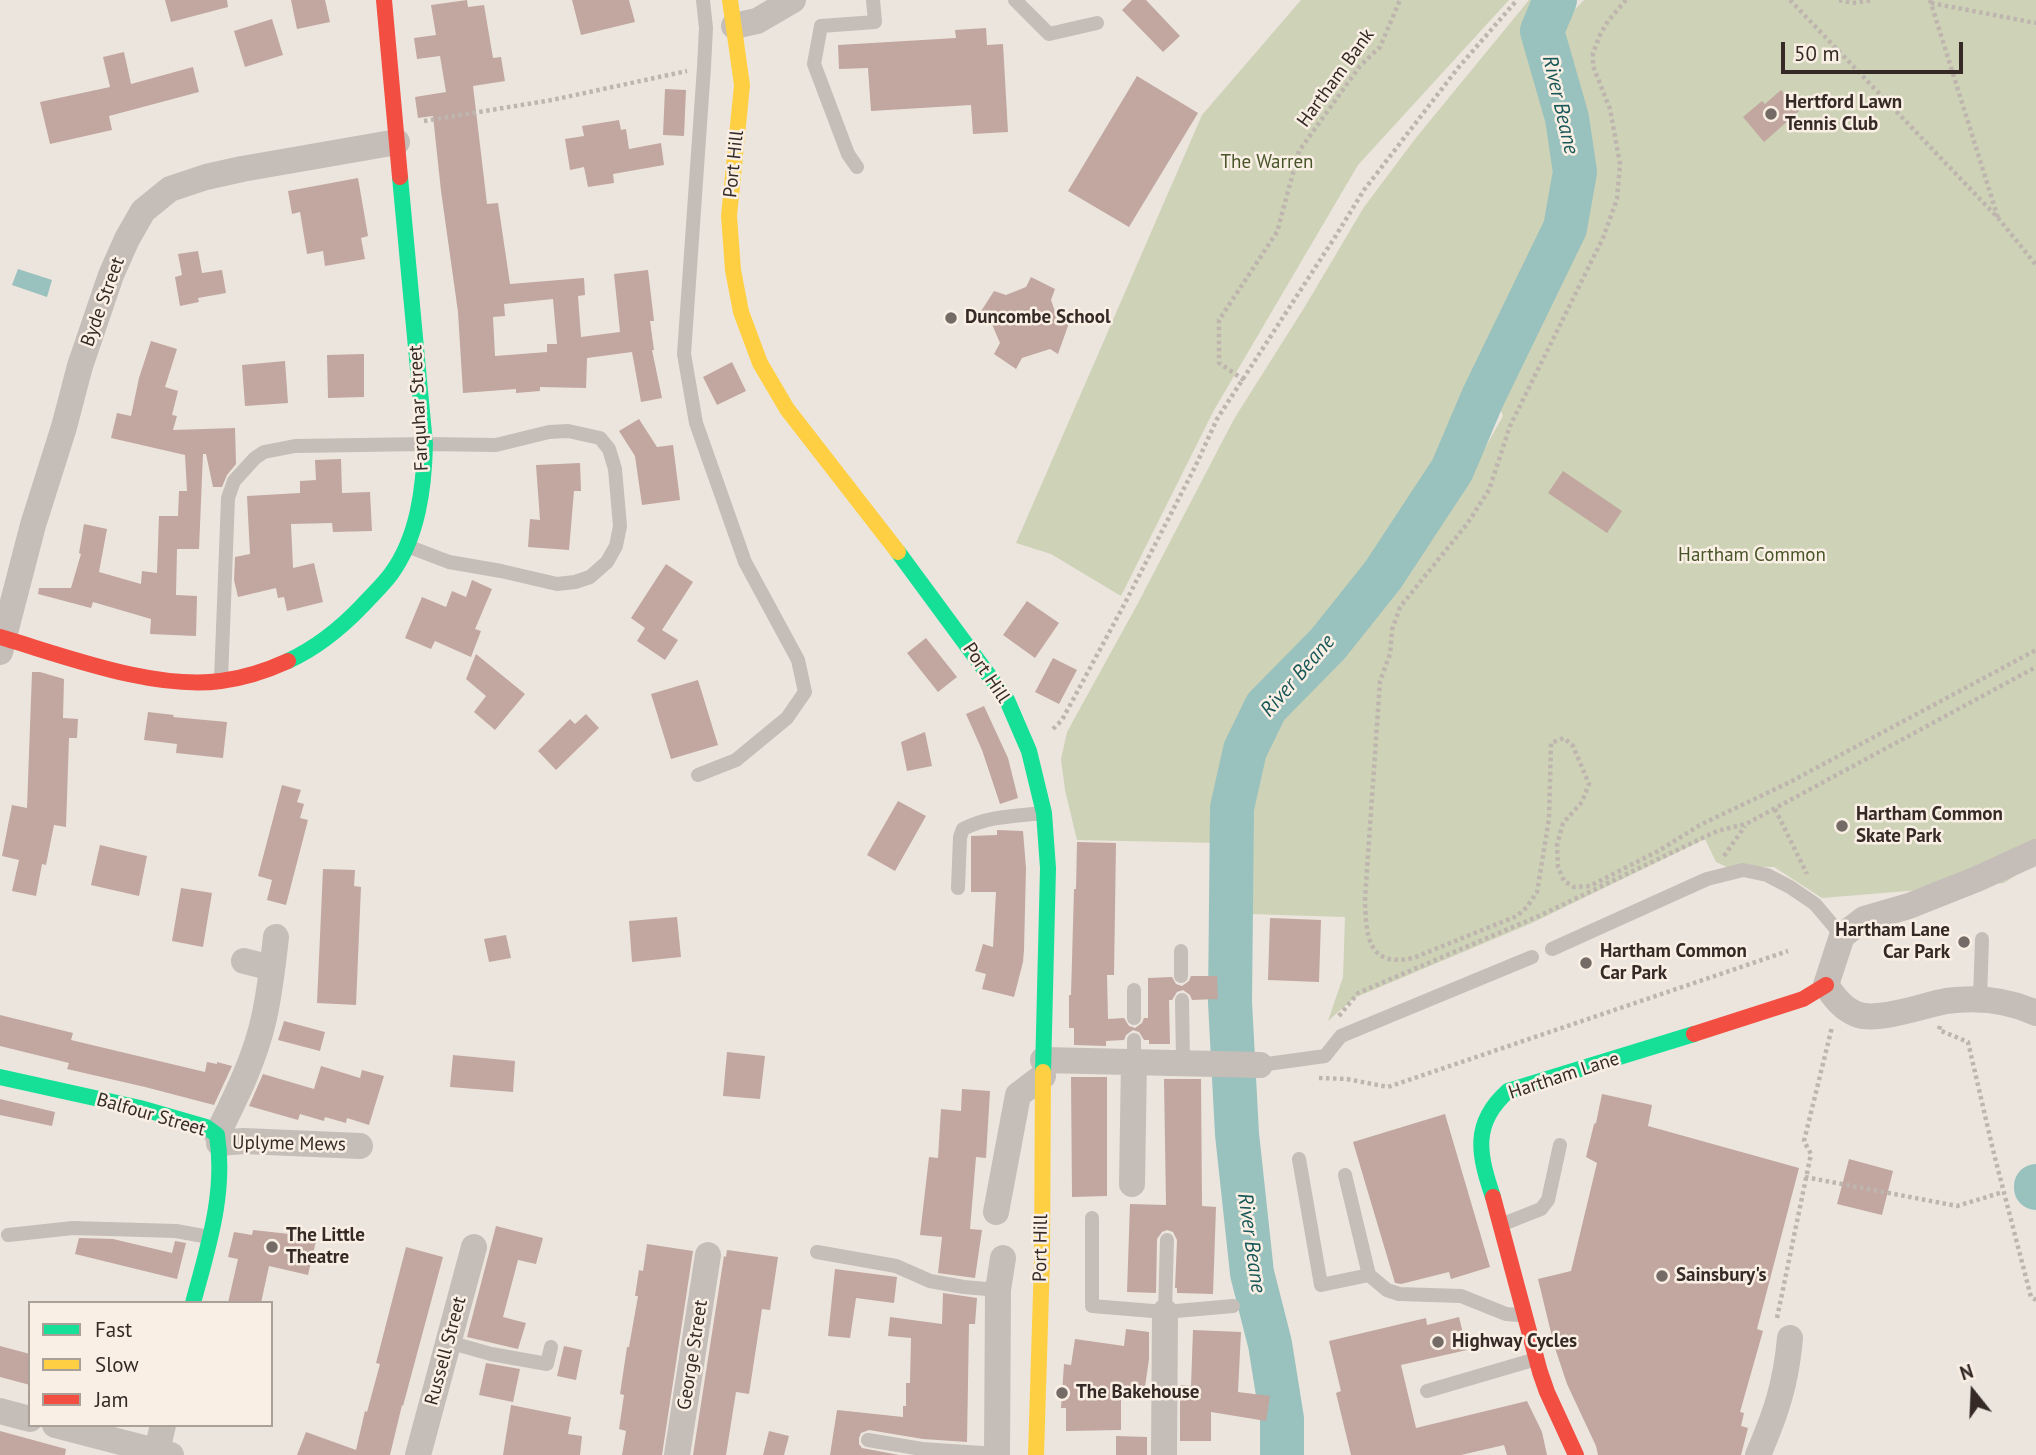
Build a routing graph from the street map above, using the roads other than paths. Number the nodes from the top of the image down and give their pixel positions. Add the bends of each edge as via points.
1 (384, 0) edge
2 (704, 0) edge
3 (793, 0) edge
4 (873, 0) edge
5 (1015, 0) edge
6 (732, 13) edge
7 (1097, 23) dead end
8 (396, 134) junction
9 (857, 167) dead end
10 (425, 444) junction
11 (406, 546) junction
12 (1, 642) edge
13 (221, 681) junction
14 (698, 775) dead end
15 (1044, 813) junction
16 (2036, 852) edge
17 (958, 888) dead end
18 (1842, 936) junction
19 (276, 937) dead end
20 (1982, 939) dead end
21 (1552, 949) dead end
22 (1181, 951) dead end
23 (1532, 957) dead end
24 (244, 961) dead end
25 (272, 968) junction
26 (1181, 976) dead end
27 (1134, 990) dead end
28 (1832, 993) junction
29 (1980, 998) junction
30 (1182, 1000) dead end
31 (2036, 1013) edge
32 (1134, 1018) dead end
33 (1134, 1050) junction
34 (1183, 1062) junction
35 (1260, 1065) joint
36 (1043, 1068) junction
37 (0, 1077) edge
38 (1560, 1145) dead end
39 (360, 1146) dead end
40 (219, 1149) junction
41 (1299, 1159) dead end
42 (1345, 1175) dead end
43 (1132, 1184) dead end
44 (996, 1212) dead end
45 (1092, 1219) dead end
46 (1502, 1225) junction
47 (210, 1233) junction
48 (8, 1235) dead end
49 (1167, 1240) dead end
50 (474, 1247) dead end
51 (817, 1252) dead end
52 (708, 1255) dead end
53 (1003, 1258) dead end
54 (1369, 1275) junction
55 (998, 1290) junction
56 (193, 1301) edge
57 (1233, 1306) dead end
58 (1165, 1312) junction
59 (1524, 1316) junction
60 (1783, 1330) road end
61 (448, 1342) junction
62 (551, 1347) dead end
63 (1537, 1359) junction
64 (1427, 1391) dead end
65 (0, 1411) edge
66 (28, 1418) edge
67 (63, 1427) edge
68 (163, 1427) edge
69 (868, 1440) dead end
70 (164, 1453) edge
71 (418, 1455) edge
72 (677, 1455) edge
73 (997, 1455) edge
74 (1036, 1455) edge
75 (1164, 1455) edge
76 (1576, 1455) edge
77 (1758, 1455) edge

1 - 8 street, Farquhar Street
2 - 14 lane via 704,67 684,354 696,423 745,562 798,660 805,692 787,718 736,760
3 - 6 street via 757,21
4 - 9 lane via 875,22 821,26 814,64
5 - 7 lane via 1049,34
6 - 15 street, Port Hill via 742,85 729,216 733,270 741,312 760,363 787,409 1007,700 1029,751
8 - 10 street, Farquhar Street
8 - 12 street, Byde Street via 206,177 170,189 143,211 111,275 80,366
10 - 11 street, Farquhar Street via 422,494
10 - 11 lane via 496,445 568,431 600,438 615,469 620,526 607,562 590,577 557,584 449,562
10 - 13 lane via 295,446 264,452 244,468 234,481 226,514
11 - 13 street, Farquhar Street via 393,572 330,636 268,671
12 - 13 street, Farquhar Street via 132,674
15 - 17 lane via 997,817 963,829
15 - 36 street, Port Hill via 1048,868
16 - 18 street via 1978,879 1864,919
18 - 21 lane via 1815,904 1790,887 1743,870 1707,879
18 - 28 street
19 - 25 street
20 - 29 lane
22 - 26 lane
23 - 35 lane via 1340,1036 1325,1056
24 - 25 street
25 - 40 street via 263,1020
27 - 32 lane
28 - 29 street via 1858,1016 1891,1015
28 - 46 street, Hartham Lane via 1508,1091 1486,1118 1480,1135
29 - 31 street
30 - 34 lane
33 - 34 street
33 - 36 street
33 - 43 street
34 - 35 street
36 - 44 street via 1018,1095
36 - 74 street, Port Hill
37 - 40 street, Balfour Street via 206,1127
38 - 46 lane via 1548,1200 1541,1209
39 - 40 street, Uplyme Mews via 244,1141
40 - 47 street via 219,1193
41 - 54 lane via 1321,1285
42 - 54 lane
45 - 58 lane via 1093,1306
46 - 59 street, Hartham Lane
47 - 48 lane via 73,1228
47 - 56 street
49 - 58 lane
50 - 61 street, Russell Street
51 - 55 lane via 896,1266 930,1281
52 - 72 street, George Street
53 - 55 street, Port Hill
54 - 59 lane via 1399,1294 1461,1296 1506,1314
55 - 73 street, Port Hill
57 - 58 lane
58 - 75 street
59 - 63 street, Hartham Lane
60 - 77 street via 1787,1373
61 - 62 lane via 547,1364
61 - 71 street, Russell Street
63 - 64 lane
63 - 76 street, Hartham Lane
65 - 66 street
67 - 70 street
68 - 70 street
69 - 73 lane

